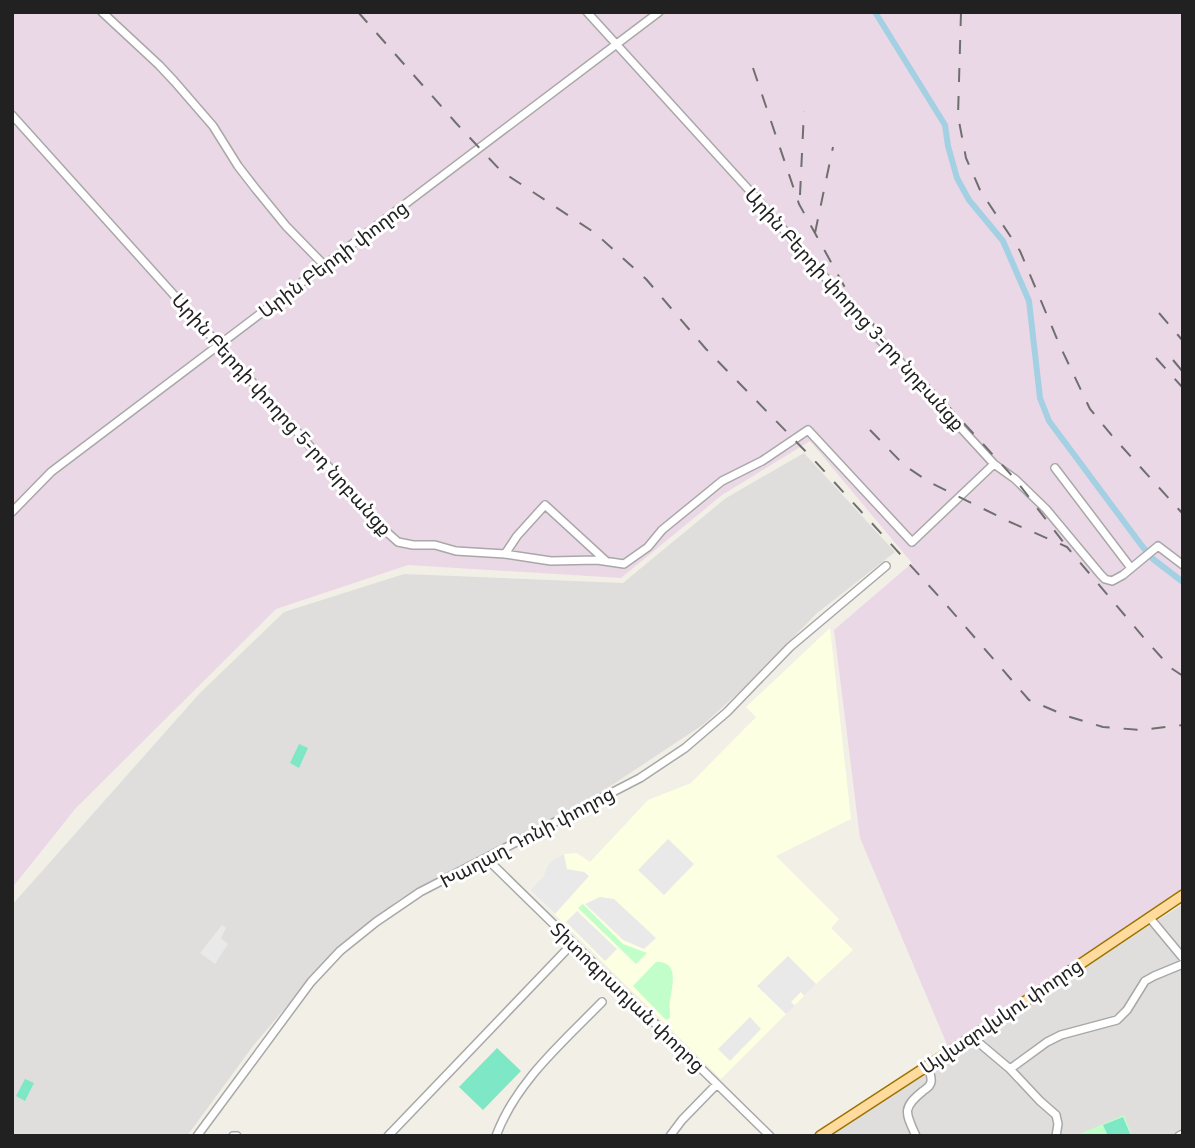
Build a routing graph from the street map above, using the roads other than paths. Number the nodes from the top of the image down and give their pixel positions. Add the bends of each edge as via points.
1 (102, 12) edge
2 (587, 12) edge
3 (659, 12) edge
4 (617, 44) junction
5 (12, 115) edge
6 (324, 265) junction
7 (220, 345) junction
8 (994, 464) junction
9 (1055, 468) dead end
10 (12, 512) edge
11 (505, 554) junction
12 (606, 562) junction
13 (1183, 565) edge
14 (886, 566) dead end
15 (1131, 568) junction
16 (486, 858) junction
17 (1183, 895) edge
18 (1149, 917) junction
19 (573, 943) junction
20 (1183, 958) edge
21 (1183, 964) edge
22 (601, 1003) dead end
23 (972, 1037) junction
24 (928, 1065) junction
25 (1010, 1069) junction
26 (717, 1084) junction
27 (197, 1136) edge
28 (388, 1136) edge
29 (496, 1136) edge
30 (670, 1136) edge
31 (770, 1136) edge
32 (820, 1136) edge
33 (916, 1136) edge
34 (1056, 1136) edge

1 - 6 street via 174,81 213,126 238,166
2 - 4 street, Արին Բերդի փողոց 3-րդ նրբանցք
3 - 4 street, Արին Բերդի փողոց
4 - 6 street, Արին Բերդի փողոց
4 - 8 street, Արին Բերդի փողոց 3-րդ նրբանցք
5 - 7 street, Արին Բերդի փողոց 5-րդ նրբանցք
6 - 7 street, Արին Բերդի փողոց
7 - 10 street, Արին Բերդի փողոց via 51,472
7 - 11 street, Արին Բերդի փողոց 5-րդ նրբանցք via 398,542
8 - 12 street, Արին Բերդի փողոց 5-րդ նրբանցք via 912,541 808,430 722,481 624,564
8 - 15 street, Արին Բերդի փողոց 3-րդ նրբանցք via 1046,509 1105,579 1112,580
9 - 15 street
11 - 12 street, Արին Բերդի փողոց 5-րդ նրբանցք
11 - 12 street via 545,505
13 - 15 street via 1158,546
14 - 16 street, Խաղաղ Դոնի փողոց via 790,647 685,748 640,778
16 - 19 street, Տիտոգրադյան փողոց
16 - 27 street, Խաղաղ Դոնի փողոց via 411,898 340,951 311,982
17 - 18 main road, Այվազովսկու փողոց
18 - 20 street
18 - 23 main road, Այվազովսկու փողոց
19 - 26 street, Տիտոգրադյան փողոց
19 - 28 street
21 - 25 street via 1144,981 1117,1020 1054,1038
22 - 29 street via 520,1089
23 - 24 main road, Այվազովսկու փողոց
23 - 25 street
24 - 32 main road, Այվազովսկու փողոց
24 - 33 street via 931,1083 907,1108
25 - 34 street via 1056,1115
26 - 30 street
26 - 31 street, Տիտոգրադյան փողոց

